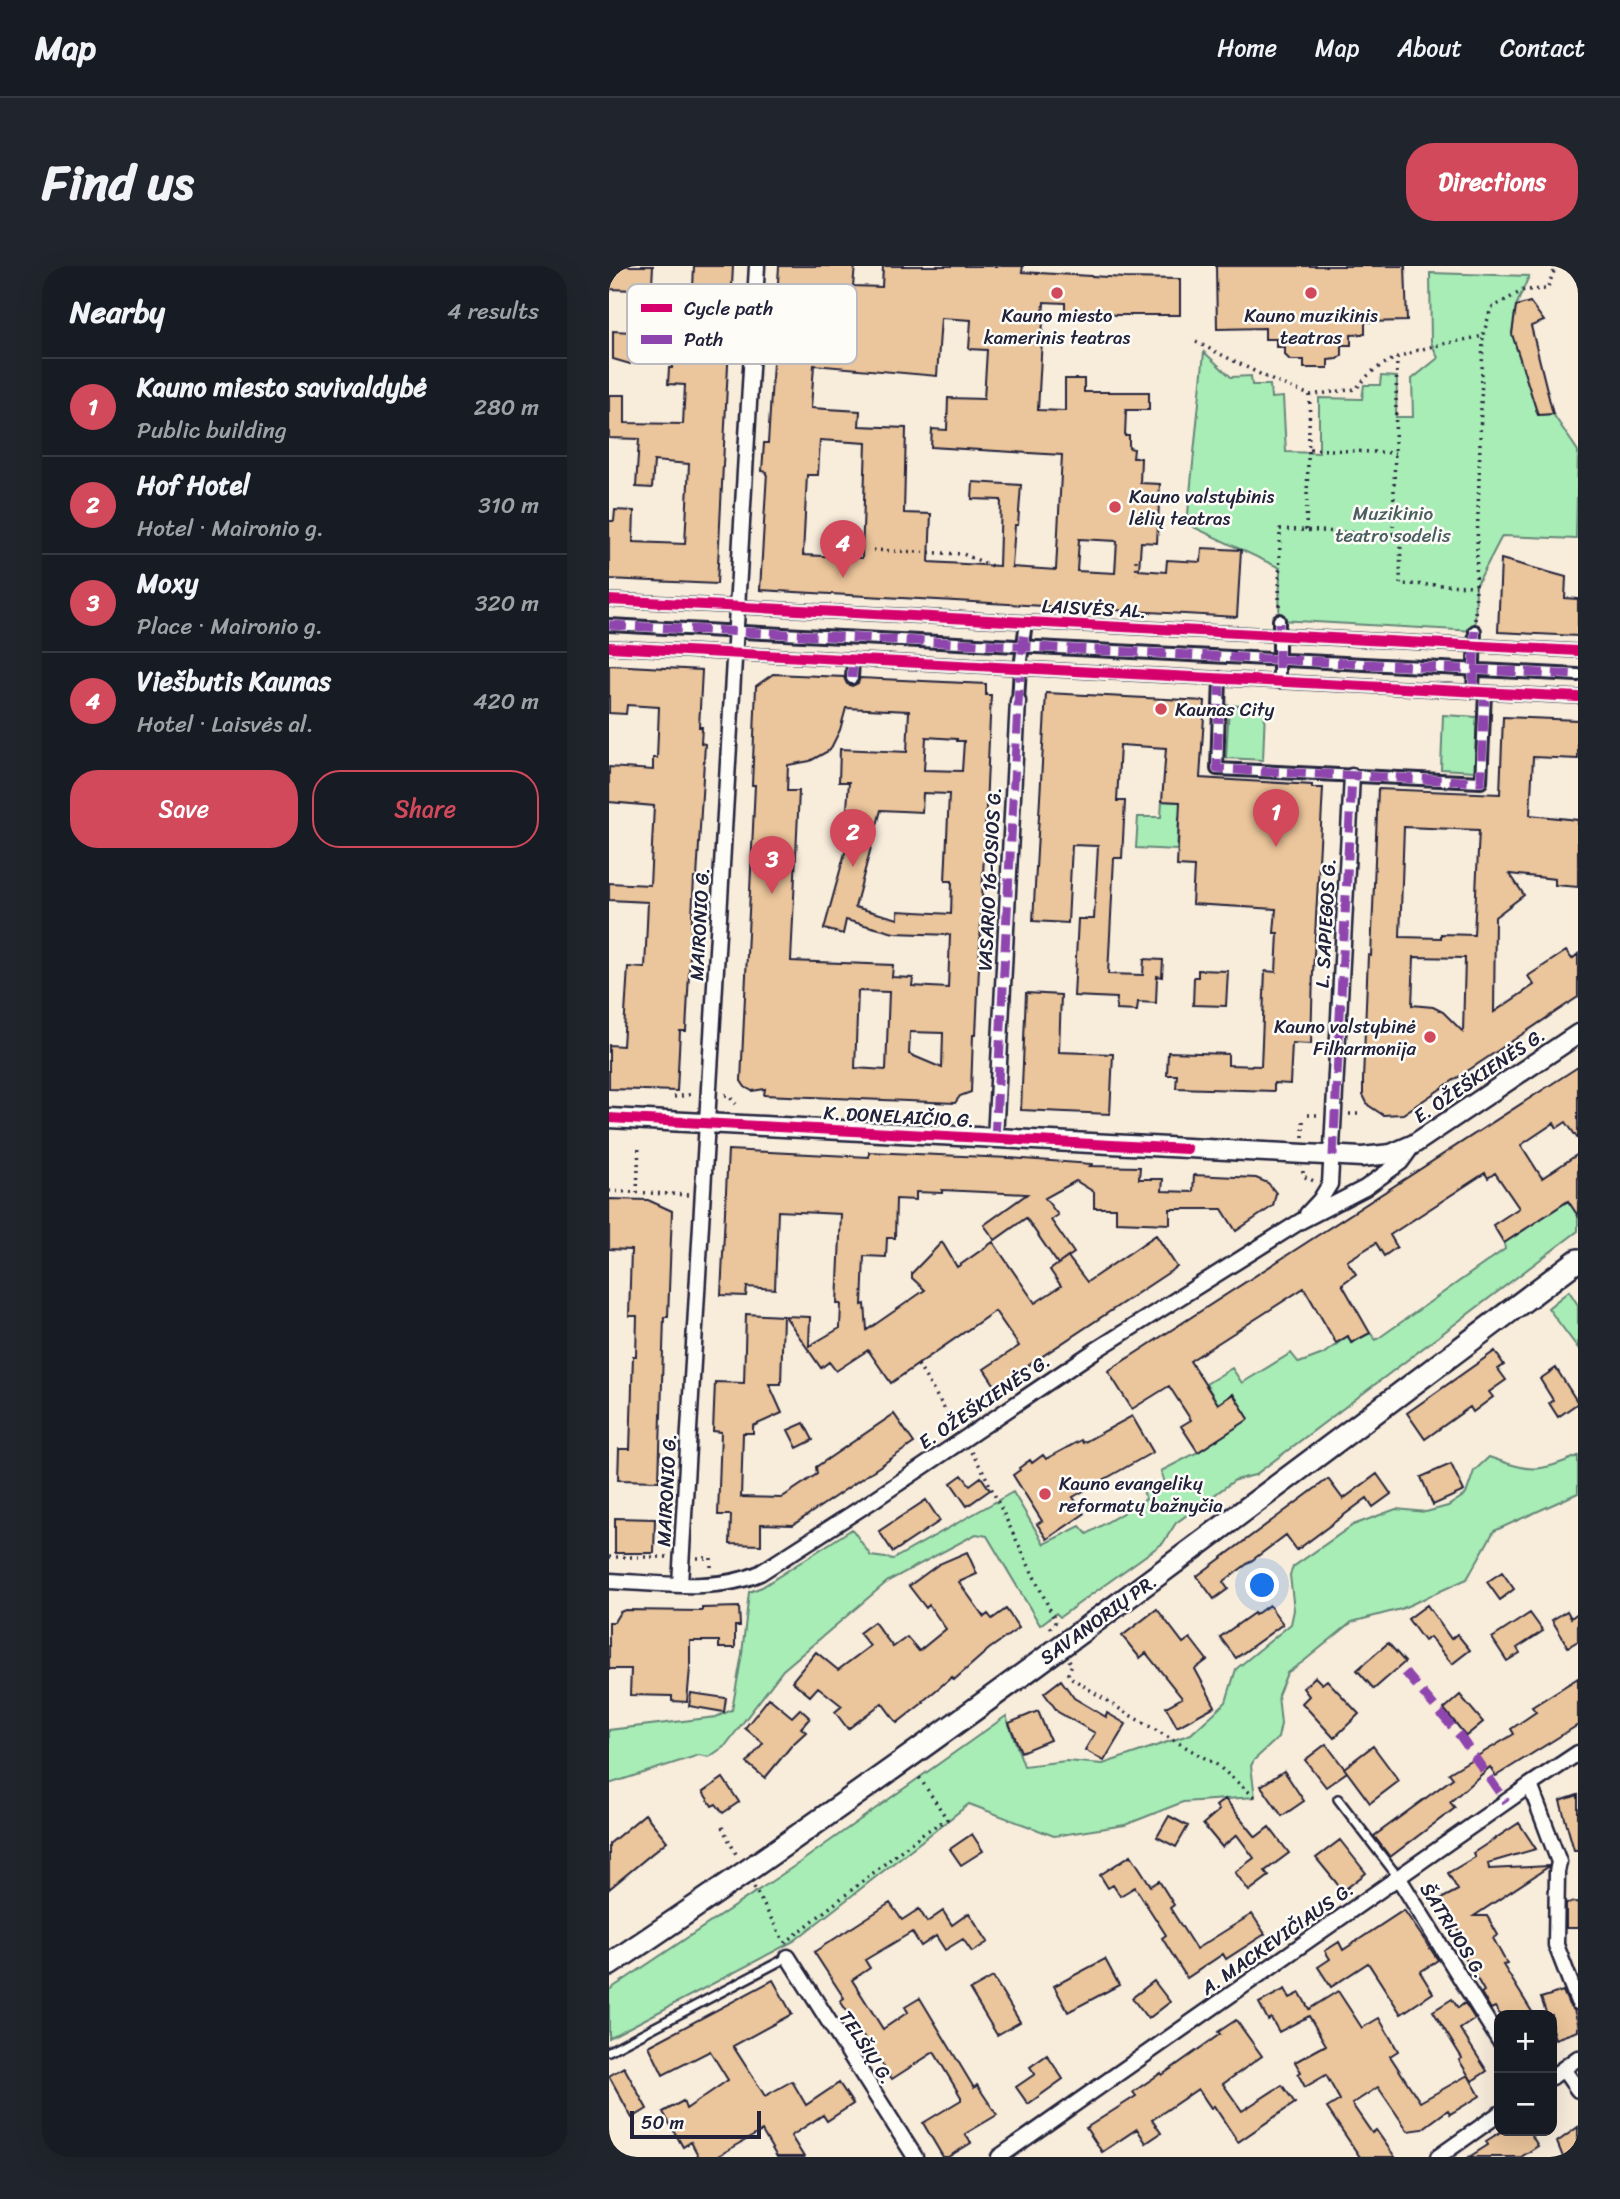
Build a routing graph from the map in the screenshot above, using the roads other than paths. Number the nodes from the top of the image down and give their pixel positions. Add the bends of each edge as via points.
1 (757, 266) edge
2 (756, 284) edge
3 (751, 364) edge
4 (609, 600) edge
5 (737, 607) junction
6 (1279, 620) road end
7 (1026, 622) junction
8 (609, 625) edge
9 (736, 631) junction
10 (1475, 631) road end
11 (1279, 635) junction
12 (1023, 646) junction
13 (1475, 646) junction
14 (609, 647) edge
15 (1578, 651) edge
16 (734, 653) junction
17 (853, 660) junction
18 (1279, 660) junction
19 (1020, 668) junction
20 (1474, 670) junction
21 (1578, 675) edge
22 (852, 678) dead end
23 (1220, 678) junction
24 (1279, 682) junction
25 (1479, 692) junction
26 (1578, 697) edge
27 (1018, 701) joint
28 (1352, 776) junction
29 (1578, 1034) edge
30 (609, 1118) edge
31 (707, 1124) junction
32 (995, 1139) junction
33 (1414, 1144) junction
34 (1333, 1156) junction
35 (1301, 1221) junction
36 (1578, 1260) edge
37 (609, 1581) edge
38 (680, 1584) junction
39 (1578, 1754) edge
40 (1530, 1785) junction
41 (1338, 1799) dead end
42 (1398, 1877) junction
43 (788, 1956) joint
44 (609, 1965) edge
45 (1578, 2002) edge
46 (1494, 2032) edge
47 (609, 2051) edge
48 (1578, 2058) edge
49 (1557, 2073) edge
50 (1578, 2090) edge
51 (1494, 2118) edge
52 (915, 2157) edge
53 (999, 2157) edge
54 (1438, 2157) edge

1 - 2 street, MAIRONIO G.
3 - 5 street, MAIRONIO G.
4 - 5 street, LAISVĖS AL.
5 - 7 street, LAISVĖS AL.
5 - 9 street, MAIRONIO G.
6 - 11 street
7 - 11 street, LAISVĖS AL.
7 - 12 street, VASARIO 16-OSIOS G.
8 - 9 street
9 - 12 street
9 - 16 street, MAIRONIO G.
10 - 13 street
11 - 13 street, LAISVĖS AL.
11 - 18 street
12 - 18 street
12 - 19 street, VASARIO 16-OSIOS G.
13 - 15 street, LAISVĖS AL.
13 - 20 street
14 - 16 street
16 - 17 street
16 - 31 street, MAIRONIO G.
17 - 19 street
17 - 22 street
18 - 20 street
18 - 24 street
19 - 23 street
19 - 27 street, VASARIO 16-OSIOS G.
20 - 21 street
20 - 25 street
23 - 24 street
23 - 28 street via 1217,769
24 - 25 street
25 - 26 street
25 - 28 street via 1481,782
27 - 32 street, VASARIO 16-OSIOS G.
28 - 34 street, L. SAPIEGOS G.
29 - 33 street, E. OŽEŠKIENĖS G.
30 - 31 street, K. DONELAIČIO G.
31 - 32 street, K. DONELAIČIO G.
31 - 38 street, MAIRONIO G.
32 - 34 street, K. DONELAIČIO G.
33 - 34 street, K. DONELAIČIO G. via 1391,1154
33 - 35 street, E. OŽEŠKIENĖS G. via 1401,1162 1365,1188
34 - 35 street, E. OŽEŠKIENĖS G. via 1330,1184
35 - 38 street, E. OŽEŠKIENĖS G. via 1096,1350 760,1573 729,1583
36 - 44 main road, SAVANORIŲ PR. via 1060,1646 746,1873
37 - 38 street, E. OŽEŠKIENĖS G.
39 - 40 street, A. MACKEVIČIAUS G.
40 - 42 street, A. MACKEVIČIAUS G.
40 - 45 street via 1559,1862 1556,1945
41 - 42 lane
42 - 46 street, ŠATRIJOS G.
42 - 53 street, A. MACKEVIČIAUS G.
43 - 47 lane
43 - 52 street, TELŠIŲ G.
48 - 49 street
49 - 50 street
51 - 54 street

